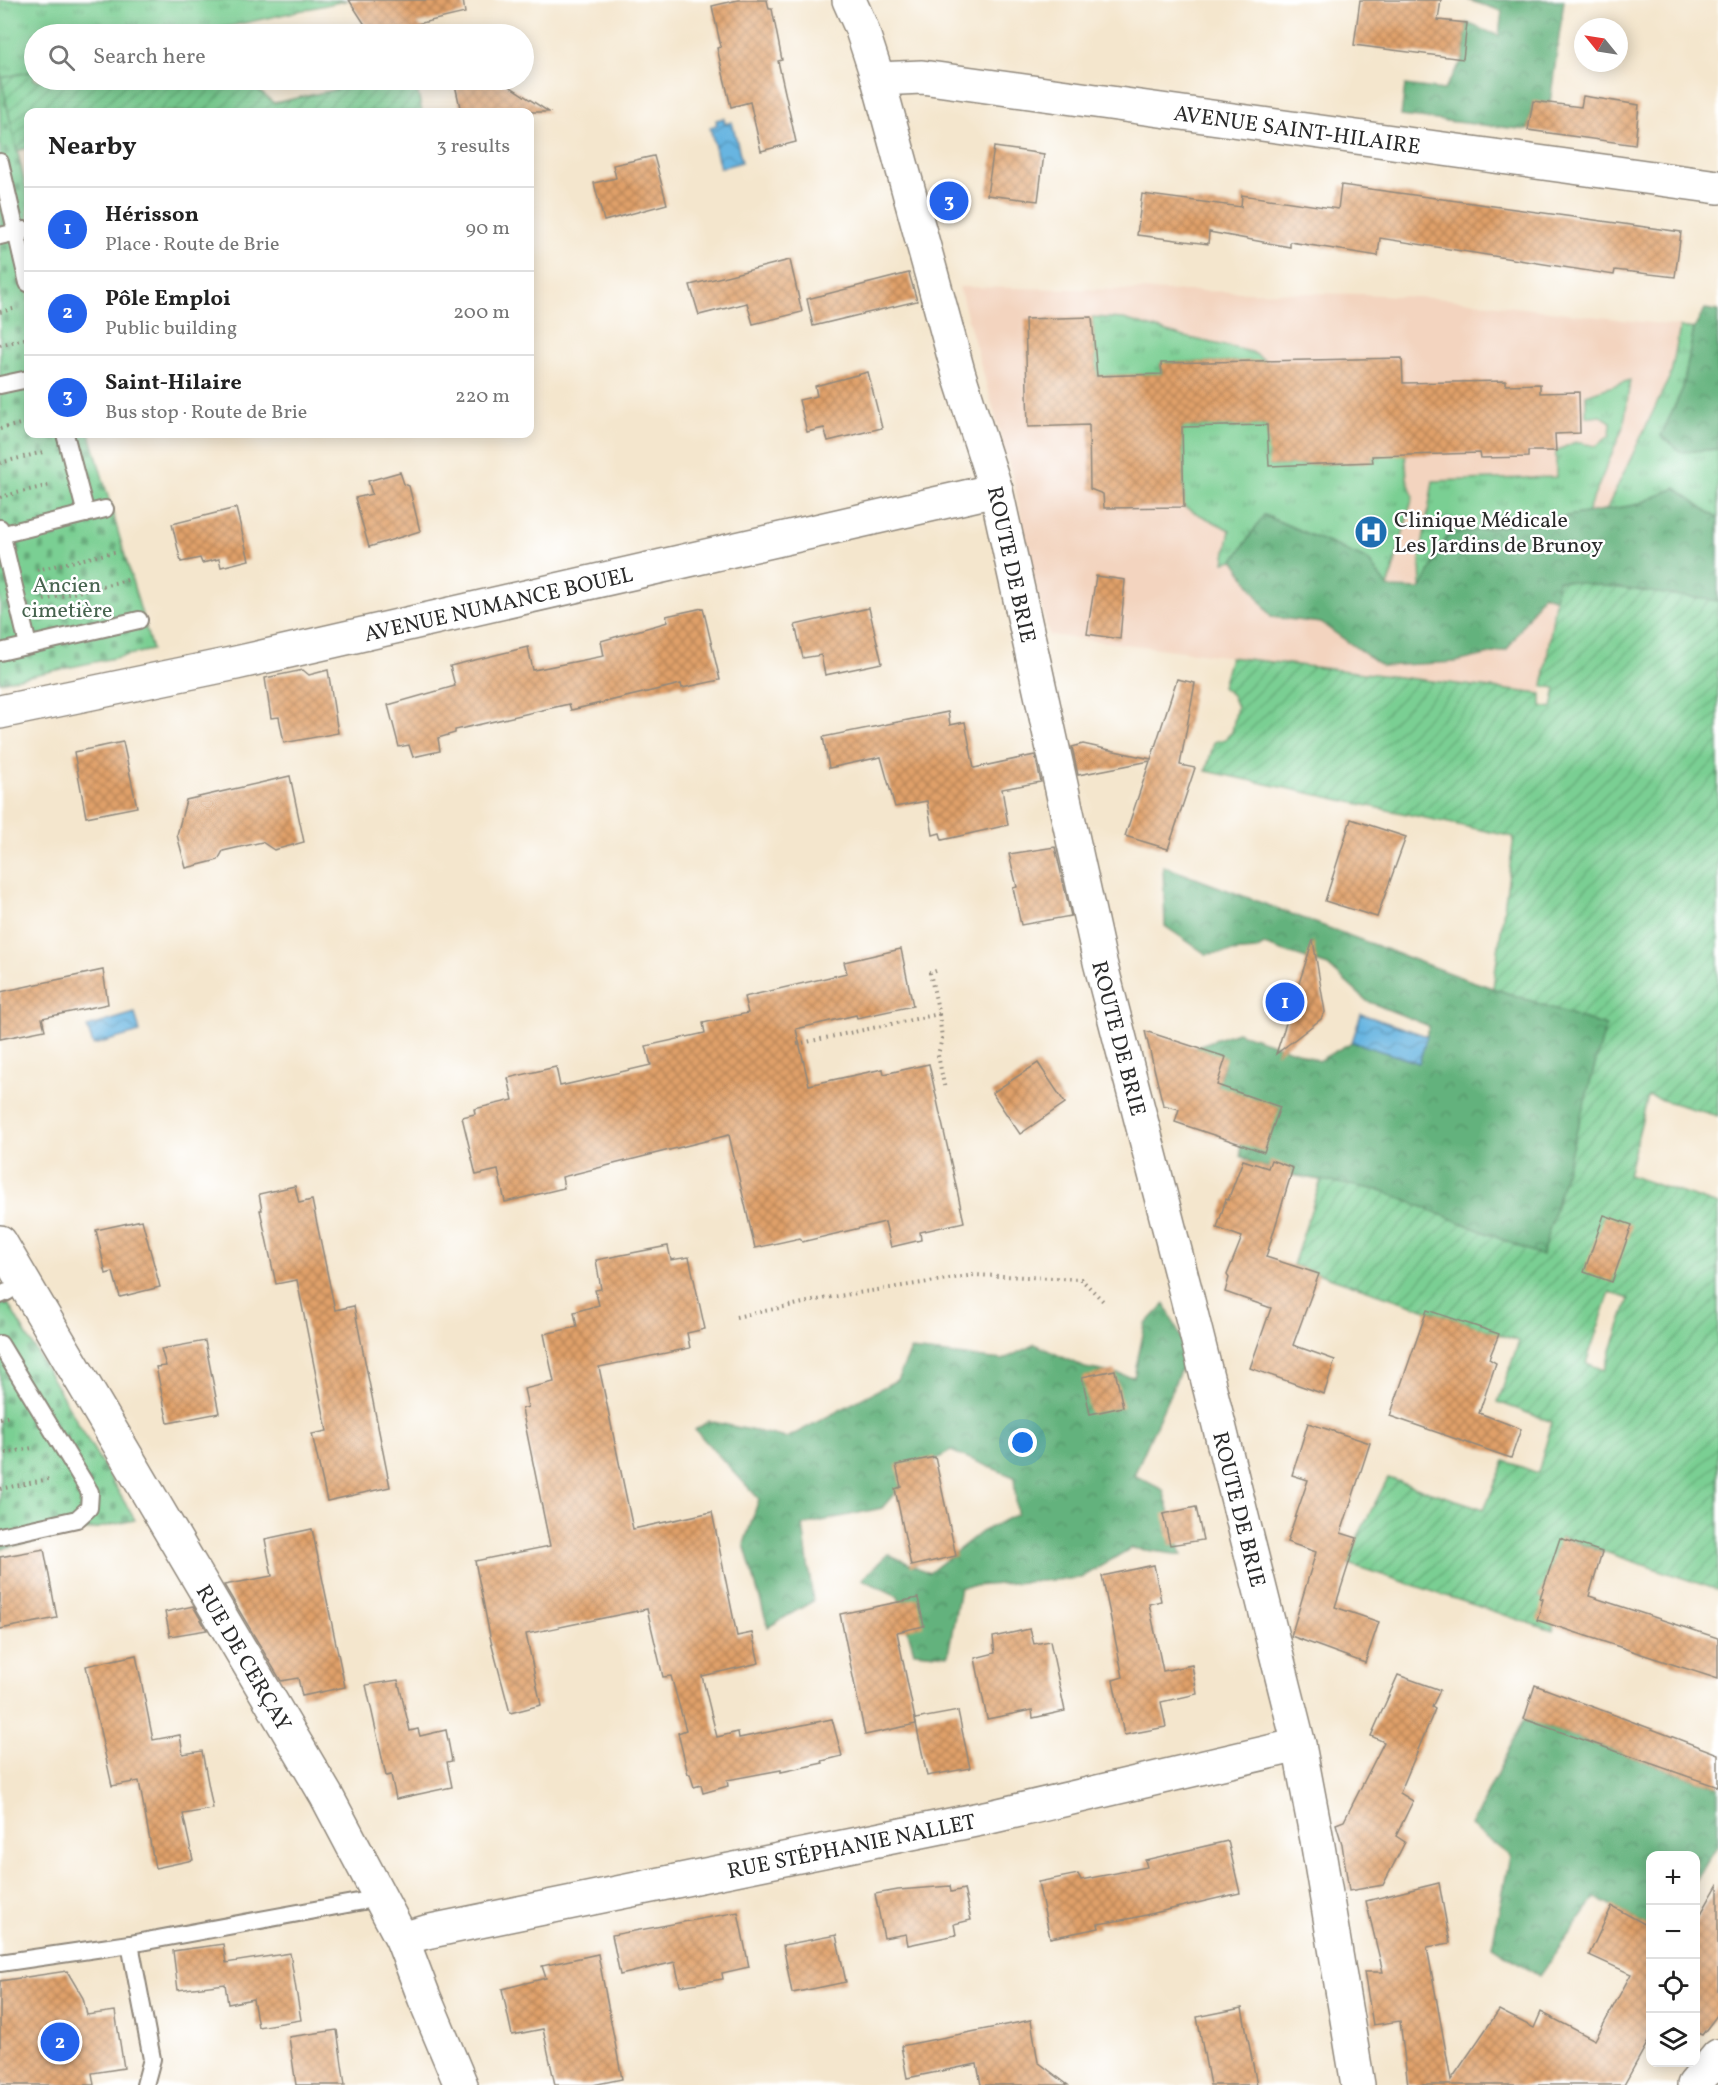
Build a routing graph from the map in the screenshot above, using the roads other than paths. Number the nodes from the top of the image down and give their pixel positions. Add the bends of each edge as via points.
1 (849, 0) edge
2 (878, 79) junction
3 (0, 162) edge
4 (1718, 187) edge
5 (14, 233) edge
6 (24, 269) edge
7 (24, 380) edge
8 (0, 386) edge
9 (67, 440) edge
10 (996, 490) junction
11 (105, 509) dead end
12 (86, 514) junction
13 (1, 533) edge
14 (139, 620) dead end
15 (28, 645) junction
16 (0, 652) edge
17 (0, 712) edge
18 (0, 1242) edge
19 (0, 1344) edge
20 (0, 1536) edge
21 (1299, 1746) junction
22 (380, 1898) junction
23 (402, 1939) junction
24 (130, 1944) junction
25 (0, 1963) edge
26 (1718, 2056) edge
27 (145, 2085) edge
28 (461, 2085) edge
29 (1358, 2085) edge
30 (1694, 2085) edge

1 - 2 street, ROUTE DE BRIE
2 - 4 street, AVENUE SAINT-HILAIRE via 922,77
2 - 10 street, ROUTE DE BRIE via 959,375
3 - 5 lane
5 - 6 lane
7 - 8 lane
9 - 12 lane
10 - 17 street, AVENUE NUMANCE BOUEL via 236,663
10 - 21 street, ROUTE DE BRIE via 1100,962
11 - 12 lane
12 - 13 lane
13 - 15 lane
14 - 15 lane
15 - 16 lane
18 - 22 street, RUE DE CERÇAY via 307,1761
19 - 20 lane via 90,1492 88,1508 77,1520
21 - 23 street, RUE STÉPHANIE NALLET via 990,1817
21 - 29 street, ROUTE DE BRIE
22 - 23 street, RUE DE CERÇAY
22 - 24 lane
23 - 28 street, RUE DE CERÇAY
24 - 25 lane
24 - 27 lane via 152,2059
26 - 30 street

